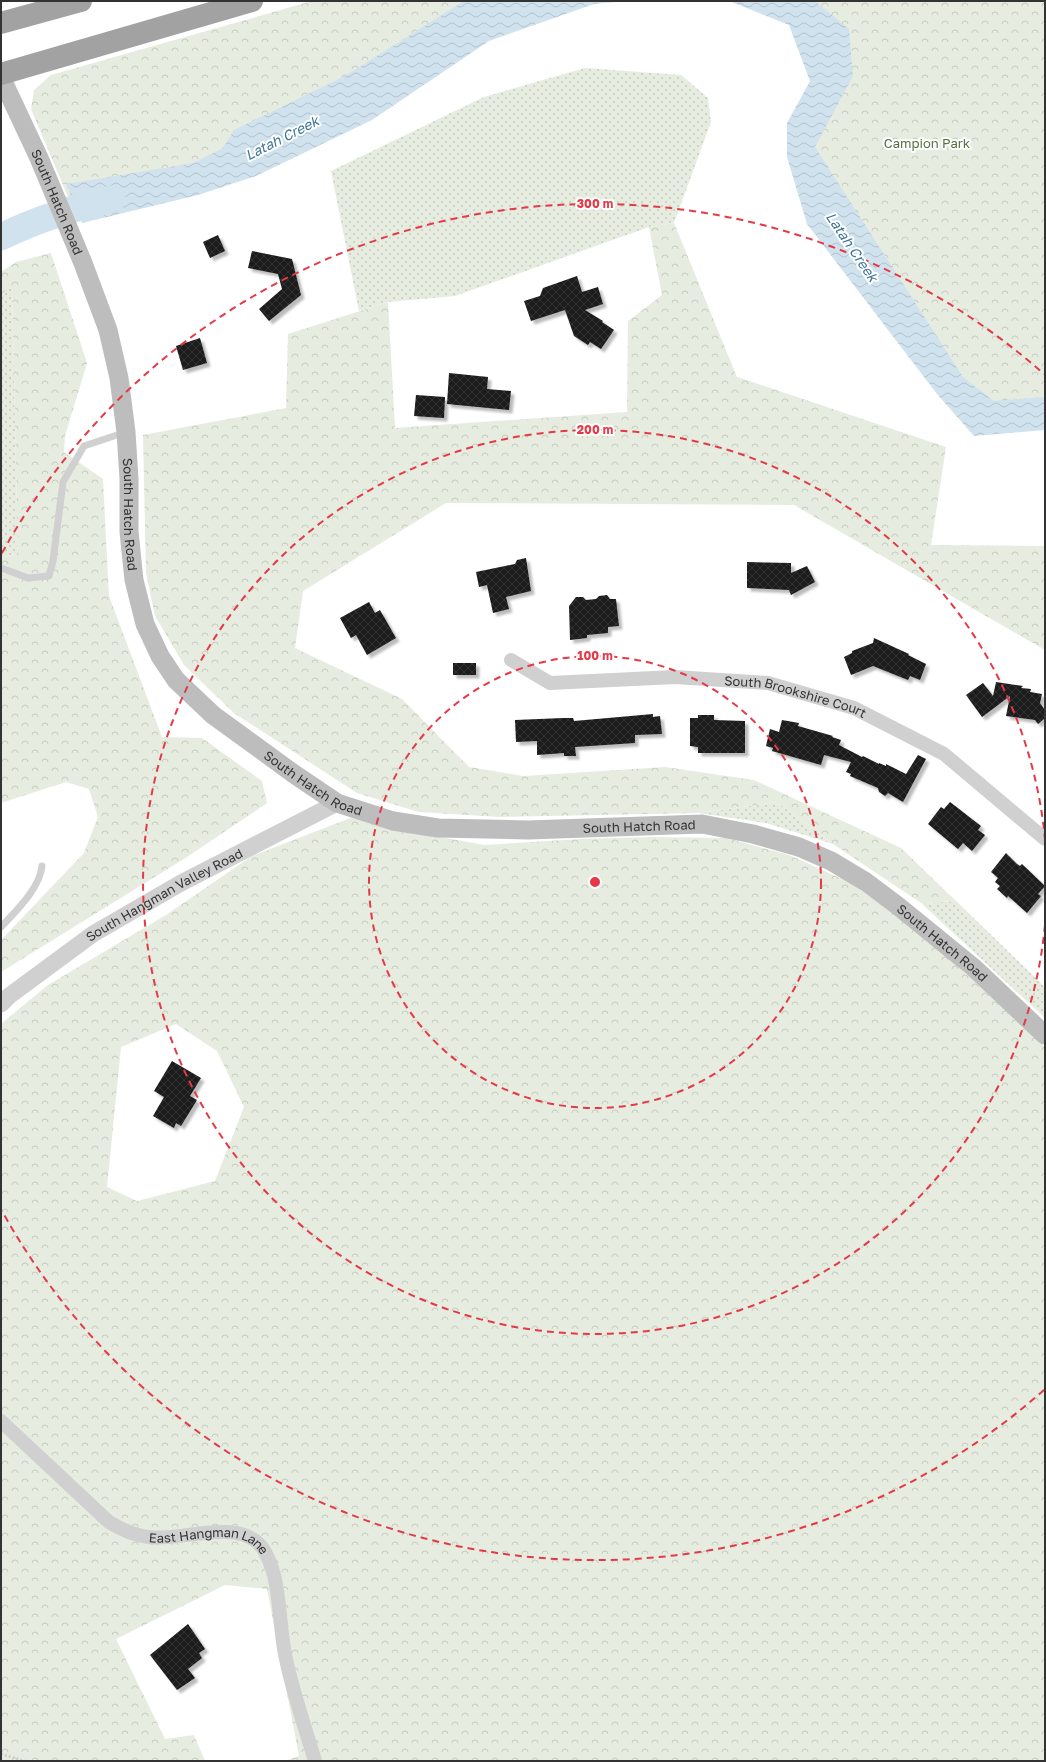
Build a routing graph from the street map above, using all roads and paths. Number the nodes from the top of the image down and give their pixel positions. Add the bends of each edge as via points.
1 (81, 1) edge
2 (252, 1) edge
3 (1, 23) edge
4 (1, 75) edge
5 (126, 432) junction
6 (1, 568) edge
7 (511, 660) dead end
8 (337, 803) junction
9 (1045, 839) edge
10 (42, 866) dead end
11 (1, 927) edge
12 (1, 1004) edge
13 (1045, 1035) edge
14 (1, 1421) edge
15 (1, 1754) edge
16 (25, 1761) edge
17 (315, 1761) edge

1 - 3 highway
2 - 4 highway
4 - 5 main road, South Hatch Road via 39,158 108,330 119,378
5 - 6 lane via 84,446 63,482 49,576 28,578
5 - 8 main road, South Hatch Road via 129,532 134,580 145,624 160,656 176,680 213,715
7 - 9 street, South Brookshire Court via 550,684 676,677 768,683 854,708 944,754
8 - 12 street, South Hangman Valley Road via 180,882 94,934
8 - 13 main road, South Hatch Road via 393,821 438,828 528,830 702,824 753,834 799,847 831,861 866,882 898,906 973,967
10 - 11 lane via 41,877 36,886
14 - 17 street, East Hangman Lane via 109,1522 122,1530 154,1538 237,1533 259,1543 265,1552 274,1579 285,1658
15 - 16 path

